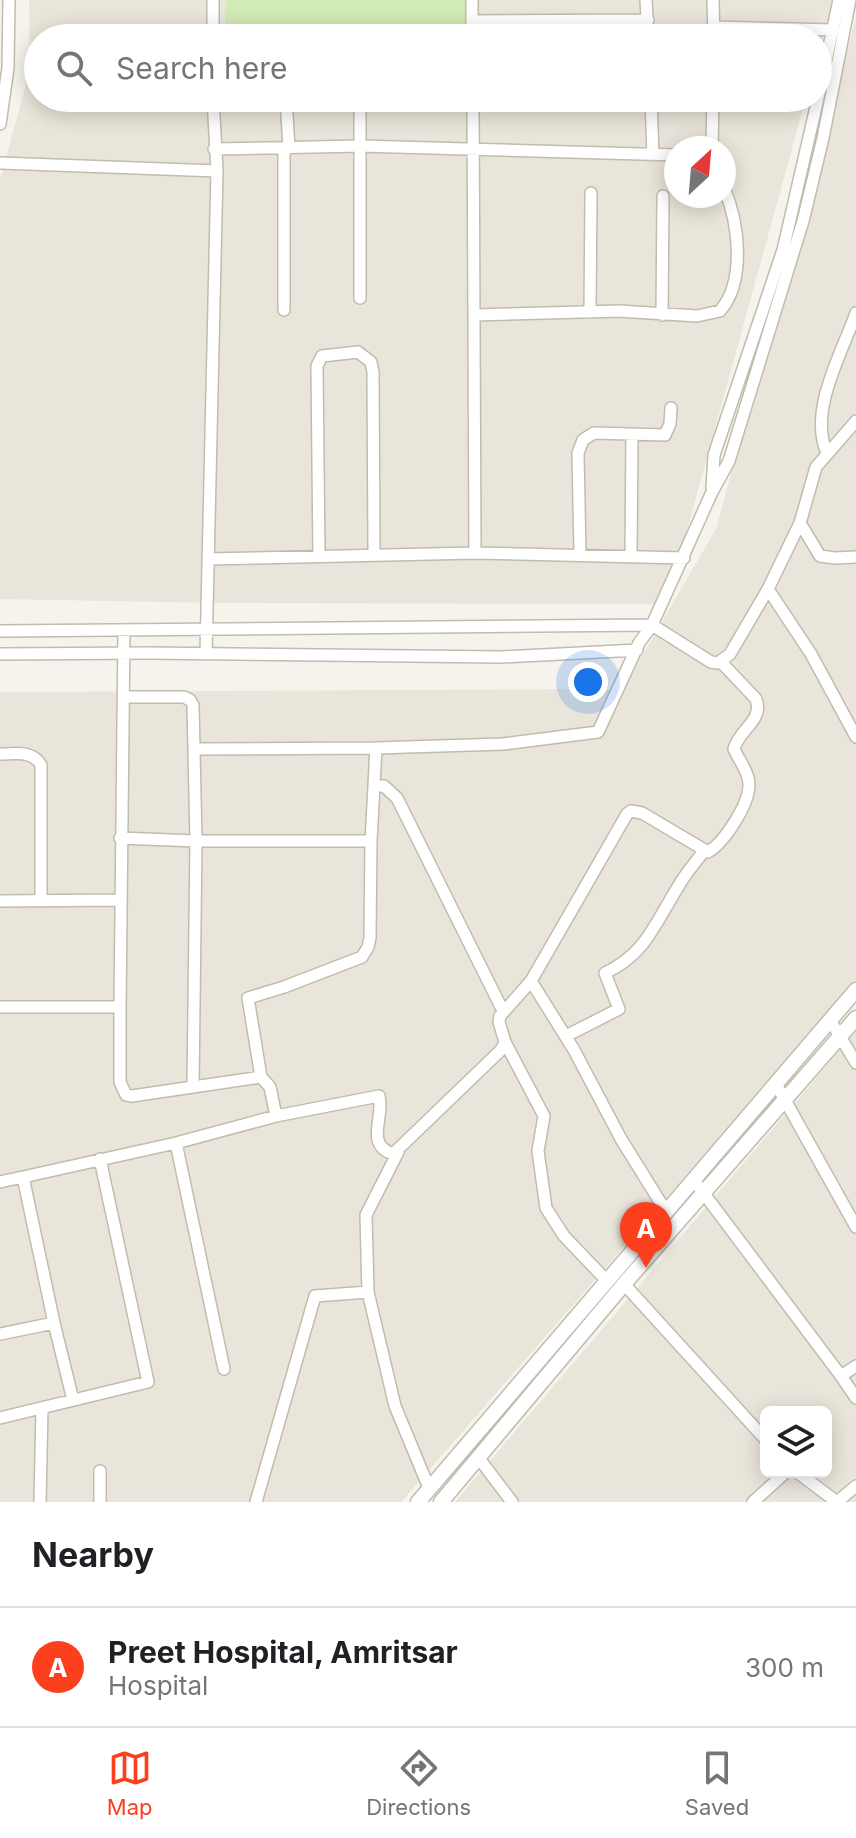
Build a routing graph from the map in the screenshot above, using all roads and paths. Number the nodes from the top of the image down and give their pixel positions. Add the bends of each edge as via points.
1 (9, 0) edge
2 (213, 0) edge
3 (472, 0) edge
4 (646, 0) edge
5 (713, 0) edge
6 (839, 0) edge
7 (850, 0) edge
8 (648, 20) junction
9 (472, 21) joint
10 (213, 24) edge
11 (648, 24) edge
12 (714, 24) edge
13 (834, 30) joint
14 (832, 38) edge
15 (832, 92) edge
16 (213, 112) edge
17 (286, 112) edge
18 (360, 112) edge
19 (474, 112) edge
20 (651, 112) edge
21 (713, 112) edge
22 (815, 112) edge
23 (828, 112) edge
24 (0, 124) edge
25 (712, 136) edge
26 (360, 146) junction
27 (286, 148) junction
28 (475, 148) junction
29 (214, 149) junction
30 (653, 155) junction
31 (664, 155) edge
32 (0, 163) edge
33 (217, 171) junction
34 (591, 193) dead end
35 (663, 196) dead end
36 (730, 208) edge
37 (360, 298) dead end
38 (284, 310) dead end
39 (590, 312) junction
40 (856, 313) edge
41 (475, 315) junction
42 (662, 315) junction
43 (671, 408) dead end
44 (856, 421) edge
45 (632, 435) junction
46 (827, 453) junction
47 (712, 492) junction
48 (800, 523) junction
49 (475, 553) junction
50 (580, 554) junction
51 (374, 555) junction
52 (631, 555) junction
53 (319, 556) junction
54 (856, 557) edge
55 (684, 558) junction
56 (208, 559) junction
57 (768, 589) junction
58 (652, 625) junction
59 (206, 630) junction
60 (0, 631) edge
61 (124, 631) junction
62 (637, 650) junction
63 (0, 654) edge
64 (123, 654) junction
65 (206, 654) junction
66 (721, 662) junction
67 (123, 697) junction
68 (856, 737) edge
69 (376, 748) junction
70 (194, 749) junction
71 (0, 754) edge
72 (374, 786) junction
73 (120, 838) junction
74 (196, 841) junction
75 (371, 841) junction
76 (704, 851) junction
77 (119, 900) junction
78 (0, 901) edge
79 (41, 901) junction
80 (531, 981) junction
81 (856, 990) edge
82 (0, 1007) edge
83 (120, 1007) junction
84 (503, 1011) junction
85 (856, 1018) edge
86 (830, 1020) junction
87 (566, 1036) junction
88 (840, 1037) junction
89 (505, 1042) junction
90 (856, 1063) edge
91 (261, 1077) junction
92 (776, 1084) junction
93 (193, 1087) junction
94 (785, 1100) junction
95 (276, 1116) junction
96 (176, 1143) junction
97 (398, 1151) junction
98 (100, 1159) junction
99 (23, 1177) junction
100 (693, 1179) junction
101 (0, 1182) edge
102 (703, 1193) junction
103 (667, 1213) junction
104 (856, 1227) edge
105 (607, 1281) junction
106 (624, 1284) junction
107 (368, 1292) junction
108 (54, 1323) junction
109 (0, 1334) edge
110 (856, 1366) edge
111 (224, 1369) dead end
112 (841, 1376) junction
113 (856, 1398) edge
114 (73, 1400) junction
115 (42, 1408) junction
116 (0, 1418) edge
117 (760, 1433) edge
118 (478, 1457) junction
119 (100, 1471) dead end
120 (779, 1478) edge
121 (805, 1478) edge
122 (856, 1486) edge
123 (429, 1488) junction
124 (40, 1502) edge
125 (100, 1502) edge
126 (256, 1502) edge
127 (418, 1502) edge
128 (441, 1502) edge
129 (512, 1502) edge
130 (753, 1502) edge
131 (837, 1502) edge

1 - 24 street
2 - 10 street
3 - 9 street
4 - 8 street
5 - 12 street
6 - 13 street
7 - 15 street
8 - 9 street
8 - 11 street
13 - 14 street
16 - 29 street
17 - 27 street
18 - 26 street
19 - 28 street
20 - 30 street
21 - 25 street
22 - 47 street via 783,250 714,455
23 - 47 street via 788,275 729,461
26 - 27 street
26 - 28 street
26 - 37 street
27 - 29 street
27 - 38 street
28 - 30 street
28 - 41 street
29 - 33 street
30 - 31 street
32 - 33 street
33 - 56 street
34 - 39 street
35 - 42 street
36 - 42 street via 735,239 733,292 720,311
39 - 41 street
39 - 42 street
40 - 46 street via 825,399 822,436
41 - 49 street
43 - 45 street via 665,435
44 - 46 street
45 - 50 street via 594,433 579,448
45 - 52 street
46 - 48 street via 812,475
47 - 55 street
48 - 54 street via 820,556
48 - 57 street
49 - 50 street
49 - 51 street
50 - 52 street
51 - 53 street
51 - 53 street via 373,372 371,362 358,352 322,356 317,366
52 - 55 street
53 - 56 street
55 - 58 street
56 - 59 street
57 - 66 street
57 - 68 street
58 - 59 street
58 - 62 street
58 - 66 street via 711,662
59 - 61 street
59 - 65 street
60 - 61 street
61 - 64 street
62 - 65 street via 501,657
62 - 69 street via 598,732 503,744
63 - 64 street
64 - 65 street
64 - 67 street
66 - 76 street via 756,699 759,711 735,744 747,772 747,801 717,845
67 - 70 street via 190,700
67 - 73 street
69 - 70 street
69 - 72 street
70 - 74 street
71 - 79 street via 29,754 41,765
72 - 75 street
72 - 84 street via 384,786 397,798
73 - 74 street
73 - 77 street
74 - 75 street
74 - 93 street
75 - 91 street via 370,938 362,957 248,998
76 - 80 street via 631,811
76 - 87 street via 651,935 625,964 605,973 619,1009
77 - 79 street
77 - 83 street
78 - 79 street
80 - 84 street
80 - 87 street
81 - 86 street
82 - 83 street
83 - 93 street via 120,1082 126,1095
84 - 89 street via 499,1019
85 - 88 street
86 - 88 street
86 - 92 street
87 - 103 street
88 - 90 street
88 - 94 street
89 - 97 street
89 - 105 street via 544,1116 538,1151 546,1208 564,1236
91 - 93 street
91 - 95 street via 270,1087
92 - 94 street
92 - 100 street
94 - 102 street
94 - 104 street
95 - 96 street
95 - 97 street via 379,1096 375,1135 387,1152
96 - 98 street
96 - 111 street
97 - 107 street via 366,1215
98 - 99 street
98 - 114 street via 148,1380
99 - 101 street
99 - 108 street
100 - 102 street
100 - 103 street
102 - 106 street
102 - 112 street
103 - 105 street
105 - 123 street
106 - 117 street
106 - 118 street
107 - 123 street via 395,1406
107 - 126 street via 315,1296
108 - 109 street
108 - 114 street
110 - 112 street
112 - 113 street
114 - 115 street
115 - 116 street
115 - 124 street
118 - 128 street
118 - 129 street
119 - 125 street
120 - 130 street
121 - 131 street
122 - 131 street
123 - 127 street

